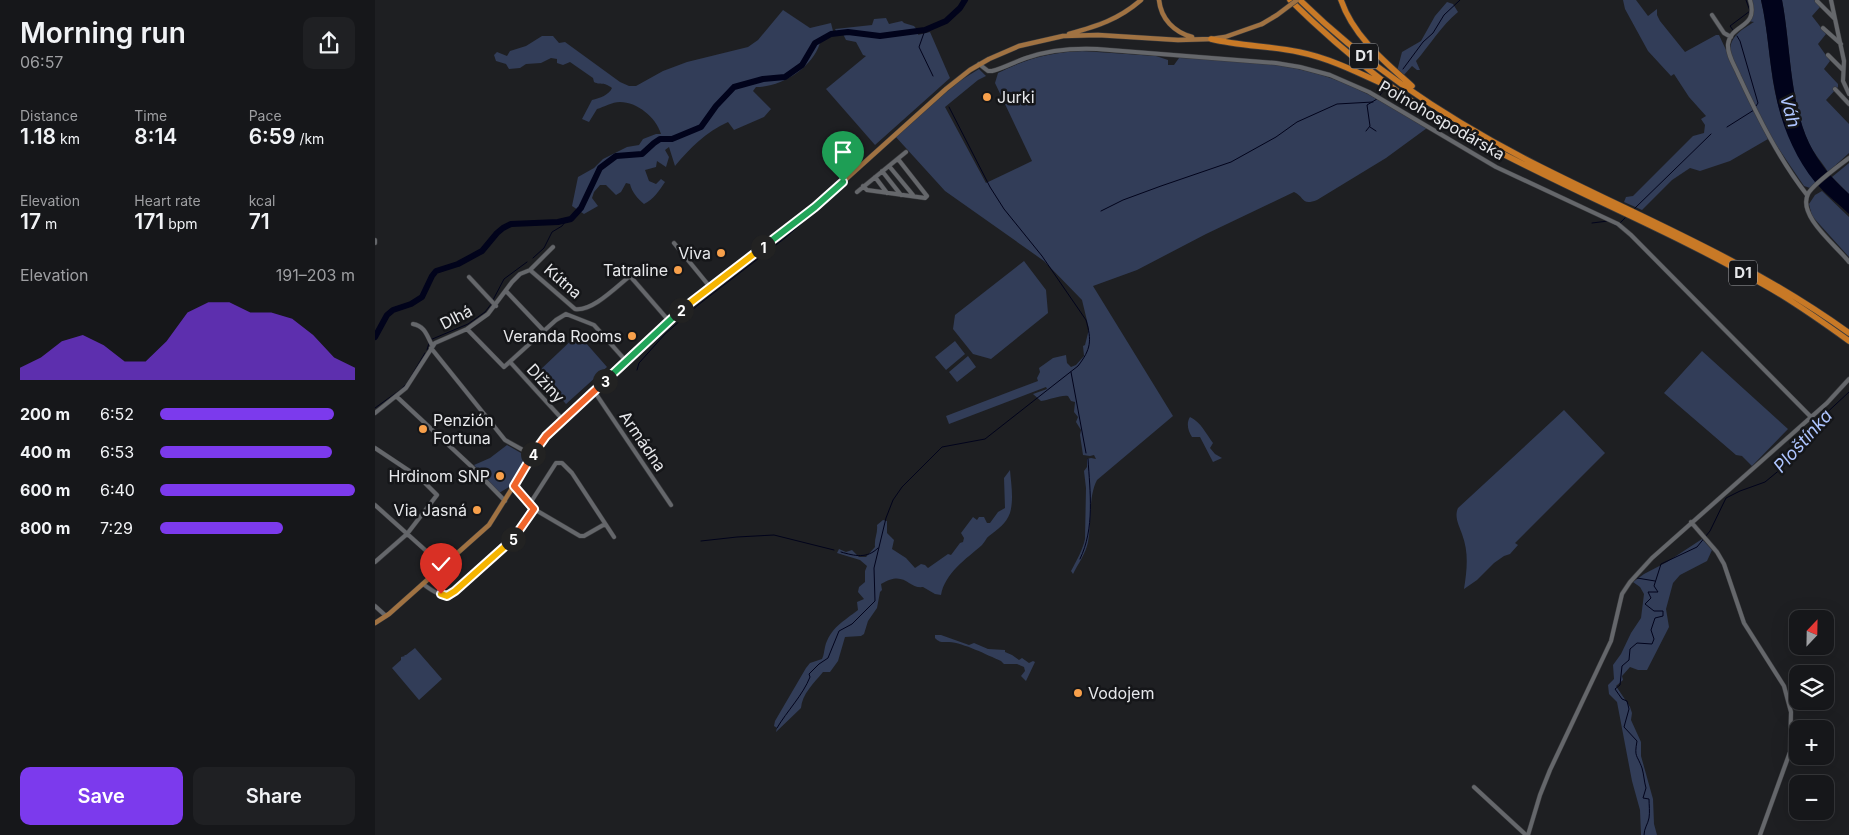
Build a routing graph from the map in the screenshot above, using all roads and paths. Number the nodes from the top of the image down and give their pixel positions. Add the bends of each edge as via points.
1 (1141, 0) edge
2 (1159, 0) edge
3 (1290, 0) edge
4 (1298, 0) edge
5 (1341, 0) edge
6 (1750, 0) edge
7 (1817, 0) edge
8 (1831, 0) edge
9 (1712, 14) dead end
10 (1835, 19) junction
11 (1823, 28) dead end
12 (1063, 36) junction
13 (1731, 37) junction
14 (1195, 38) junction
15 (1211, 39) junction
16 (1841, 44) junction
17 (1829, 55) dead end
18 (979, 64) junction
19 (1843, 70) junction
20 (1835, 89) dead end
21 (1396, 90) junction
22 (1849, 94) edge
23 (1849, 104) edge
24 (1433, 105) junction
25 (906, 152) dead end
26 (1849, 158) edge
27 (898, 159) junction
28 (889, 166) junction
29 (882, 171) junction
30 (875, 177) junction
31 (863, 186) junction
32 (921, 188) junction
33 (857, 192) dead end
34 (887, 193) junction
35 (901, 195) junction
36 (912, 195) junction
37 (1807, 195) junction
38 (674, 243) dead end
39 (553, 247) dead end
40 (1849, 262) edge
41 (530, 270) junction
42 (469, 277) dead end
43 (710, 287) junction
44 (506, 291) junction
45 (493, 303) junction
46 (575, 309) junction
47 (571, 315) junction
48 (669, 321) junction
49 (413, 324) dead end
50 (467, 329) junction
51 (544, 331) junction
52 (1849, 333) edge
53 (1849, 341) edge
54 (432, 347) junction
55 (626, 361) junction
56 (511, 363) junction
57 (1849, 379) edge
58 (594, 391) junction
59 (396, 396) junction
60 (375, 413) edge
61 (1811, 417) junction
62 (563, 420) junction
63 (375, 448) edge
64 (532, 455) junction
65 (514, 486) junction
66 (505, 501) junction
67 (375, 505) edge
68 (529, 505) junction
69 (671, 505) dead end
70 (534, 509) junction
71 (1691, 522) junction
72 (605, 524) junction
73 (407, 534) junction
74 (614, 537) dead end
75 (375, 562) edge
76 (443, 566) junction
77 (423, 584) junction
78 (375, 606) edge
79 (386, 616) junction
80 (375, 623) edge
81 (1474, 787) dead end
82 (1527, 835) edge
83 (1759, 835) edge

1 - 12 main road via 1112,20
2 - 14 main road via 1162,14 1171,26
3 - 21 highway, D1
4 - 15 main road, bridge via 1262,24
4 - 24 highway, D1 via 1352,47
5 - 24 highway via 1361,35 1383,60
6 - 13 street via 1751,18
7 - 10 street
8 - 10 street
9 - 13 street via 1724,33
10 - 16 street
11 - 16 street
12 - 14 main road
12 - 18 main road via 1019,46
13 - 37 street via 1729,54 1756,114
14 - 15 main road
15 - 21 highway via 1311,55
16 - 19 street
17 - 19 street
18 - 43 main road via 946,88 833,192
18 - 61 street, Poľnohospodárska via 992,71 1038,54 1088,48 1284,64 1321,72 1353,84 1497,167 1617,224
19 - 22 street via 1843,81
20 - 23 street
21 - 53 highway, D1 via 1465,135 1761,283
24 - 52 highway, D1 via 1538,166 1707,246 1803,301
25 - 27 street
26 - 37 street
27 - 28 street
27 - 32 street
28 - 29 street
28 - 36 street
29 - 30 street
29 - 35 street
30 - 31 street
30 - 34 street
31 - 33 street
31 - 34 street via 867,190
32 - 36 street
32 - 36 street via 927,196 925,198
34 - 35 street
35 - 36 street
37 - 40 street via 1809,215
38 - 43 street
39 - 41 street, Dlhá
41 - 44 street, Dlhá via 520,274
41 - 46 street, Kútna
42 - 45 street
43 - 48 main road
44 - 45 street, Dlhá
44 - 51 street
45 - 50 street, Dlhá via 488,314
46 - 47 street
46 - 48 street, Kútna via 590,307 630,276
47 - 51 street via 563,314
47 - 55 street via 594,325
48 - 55 main road
49 - 54 street via 424,330
50 - 54 street, Dlhá via 438,341
50 - 56 street via 503,367
51 - 56 street
54 - 59 street, Dlhá via 408,385
54 - 64 street via 506,441
55 - 58 main road
56 - 62 street, Dlžiny
57 - 61 street
58 - 62 main road
58 - 69 street, Armádna
59 - 60 street, Dlhá
59 - 66 street
61 - 71 street
62 - 64 main road
63 - 73 street via 437,494
64 - 65 main road
65 - 66 main road
65 - 68 street
66 - 76 main road via 489,525
67 - 73 street
68 - 70 street
68 - 72 street via 555,463 561,462 572,473
70 - 72 street via 579,536
70 - 77 street via 514,539 451,594 444,595
71 - 82 street via 1645,564 1624,590 1611,641 1549,770
71 - 83 street via 1717,552 1727,570 1739,613 1784,686 1791,712 1790,752
72 - 74 street
73 - 75 street
73 - 76 street
76 - 77 main road
77 - 79 main road
78 - 79 street
79 - 80 main road
81 - 82 street

